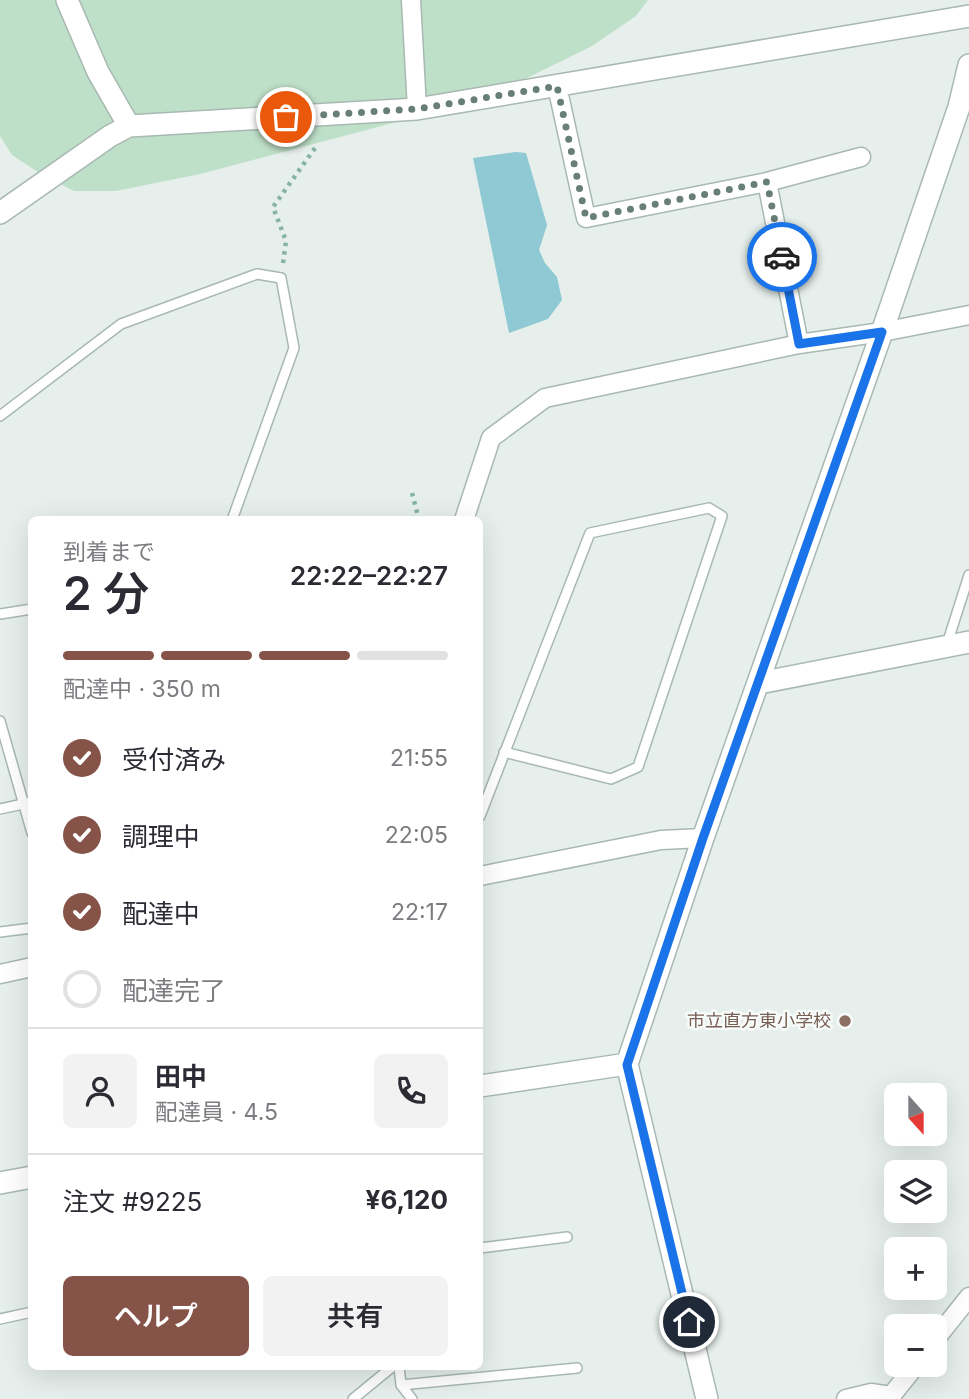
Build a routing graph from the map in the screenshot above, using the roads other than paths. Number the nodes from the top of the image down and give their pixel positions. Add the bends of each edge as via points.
1 (67, 0) edge
2 (411, 0) edge
3 (969, 16) edge
4 (969, 65) edge
5 (557, 86) junction
6 (417, 109) junction
7 (129, 125) junction
8 (861, 157) dead end
9 (767, 182) junction
10 (0, 213) edge
11 (969, 315) edge
12 (882, 332) junction
13 (799, 344) junction
14 (0, 415) edge
15 (233, 516) edge
16 (465, 516) edge
17 (969, 575) edge
18 (966, 591) edge
19 (28, 610) edge
20 (0, 614) edge
21 (969, 642) edge
22 (946, 646) junction
23 (759, 683) junction
24 (0, 722) edge
25 (504, 752) junction
26 (28, 803) edge
27 (483, 808) edge
28 (0, 809) edge
29 (703, 838) junction
30 (483, 875) edge
31 (28, 928) edge
32 (0, 932) edge
33 (28, 968) edge
34 (0, 974) edge
35 (627, 1065) junction
36 (483, 1086) edge
37 (28, 1178) edge
38 (0, 1183) edge
39 (567, 1237) dead end
40 (483, 1248) edge
41 (969, 1297) edge
42 (28, 1313) edge
43 (0, 1319) edge
44 (947, 1325) edge
45 (577, 1368) dead end
46 (388, 1370) edge
47 (399, 1370) edge
48 (907, 1377) edge
49 (401, 1385) junction
50 (891, 1398) edge
51 (353, 1399) edge
52 (412, 1399) edge
53 (707, 1399) edge
54 (846, 1399) edge

1 - 7 street via 98,72
2 - 6 street
3 - 5 street
4 - 12 street via 959,107
5 - 6 street
5 - 9 street via 586,218
6 - 7 street
7 - 10 street
8 - 9 street
9 - 13 street
11 - 12 street
12 - 13 street
12 - 23 street
13 - 16 street via 545,398 491,438
14 - 15 lane via 121,324 257,274 281,278 294,348
17 - 18 lane
18 - 22 lane
19 - 20 lane
21 - 22 street
22 - 23 street
23 - 29 street
24 - 26 lane
25 - 25 lane via 590,533 709,508 722,516 638,767 611,779
25 - 27 lane
26 - 28 lane
29 - 30 street via 661,840
29 - 35 street
31 - 32 lane
33 - 34 street
35 - 36 street
35 - 53 street
37 - 38 street
39 - 40 lane
41 - 44 street
42 - 43 lane
45 - 49 lane
46 - 51 lane
47 - 49 lane
48 - 50 street
49 - 52 lane
50 - 54 street via 871,1393

